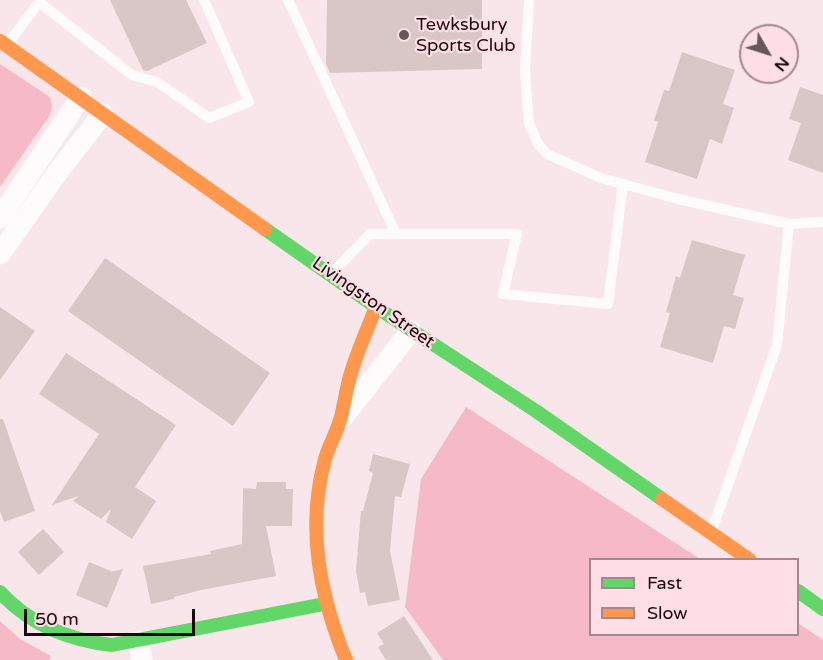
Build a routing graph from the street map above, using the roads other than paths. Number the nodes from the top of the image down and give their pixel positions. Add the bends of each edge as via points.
1 (204, 0) edge
2 (288, 0) edge
3 (529, 0) edge
4 (3, 43) edge
5 (81, 97) junction
6 (103, 114) junction
7 (623, 184) junction
8 (0, 218) edge
9 (823, 222) edge
10 (789, 224) junction
11 (396, 234) junction
12 (0, 254) edge
13 (330, 274) junction
14 (376, 307) junction
15 (411, 331) junction
16 (339, 422) junction
17 (710, 532) junction
18 (747, 558) edge
19 (0, 592) edge
20 (799, 592) edge
21 (324, 604) junction
22 (823, 609) edge
23 (140, 650) edge
24 (346, 660) edge

1 - 4 lane via 249,102 209,118 157,82 132,75 39,2
2 - 11 lane
3 - 7 lane via 525,71 529,123 538,144 561,161
4 - 5 street, Livingston Street
5 - 6 street, Livingston Street
5 - 8 street
6 - 12 street
6 - 13 street, Livingston Street
7 - 10 lane
7 - 11 lane via 608,304 504,294 517,234
9 - 10 lane
10 - 17 lane via 777,345
11 - 13 lane via 370,234
13 - 14 street, Livingston Street
14 - 15 street, Livingston Street
14 - 16 street via 350,375
15 - 16 street
15 - 17 street, Livingston Street via 536,411
16 - 21 street via 324,461 316,508 318,574
17 - 18 street, Livingston Street
19 - 23 street via 33,622 57,633 90,643
20 - 22 street
21 - 23 street
21 - 24 street

